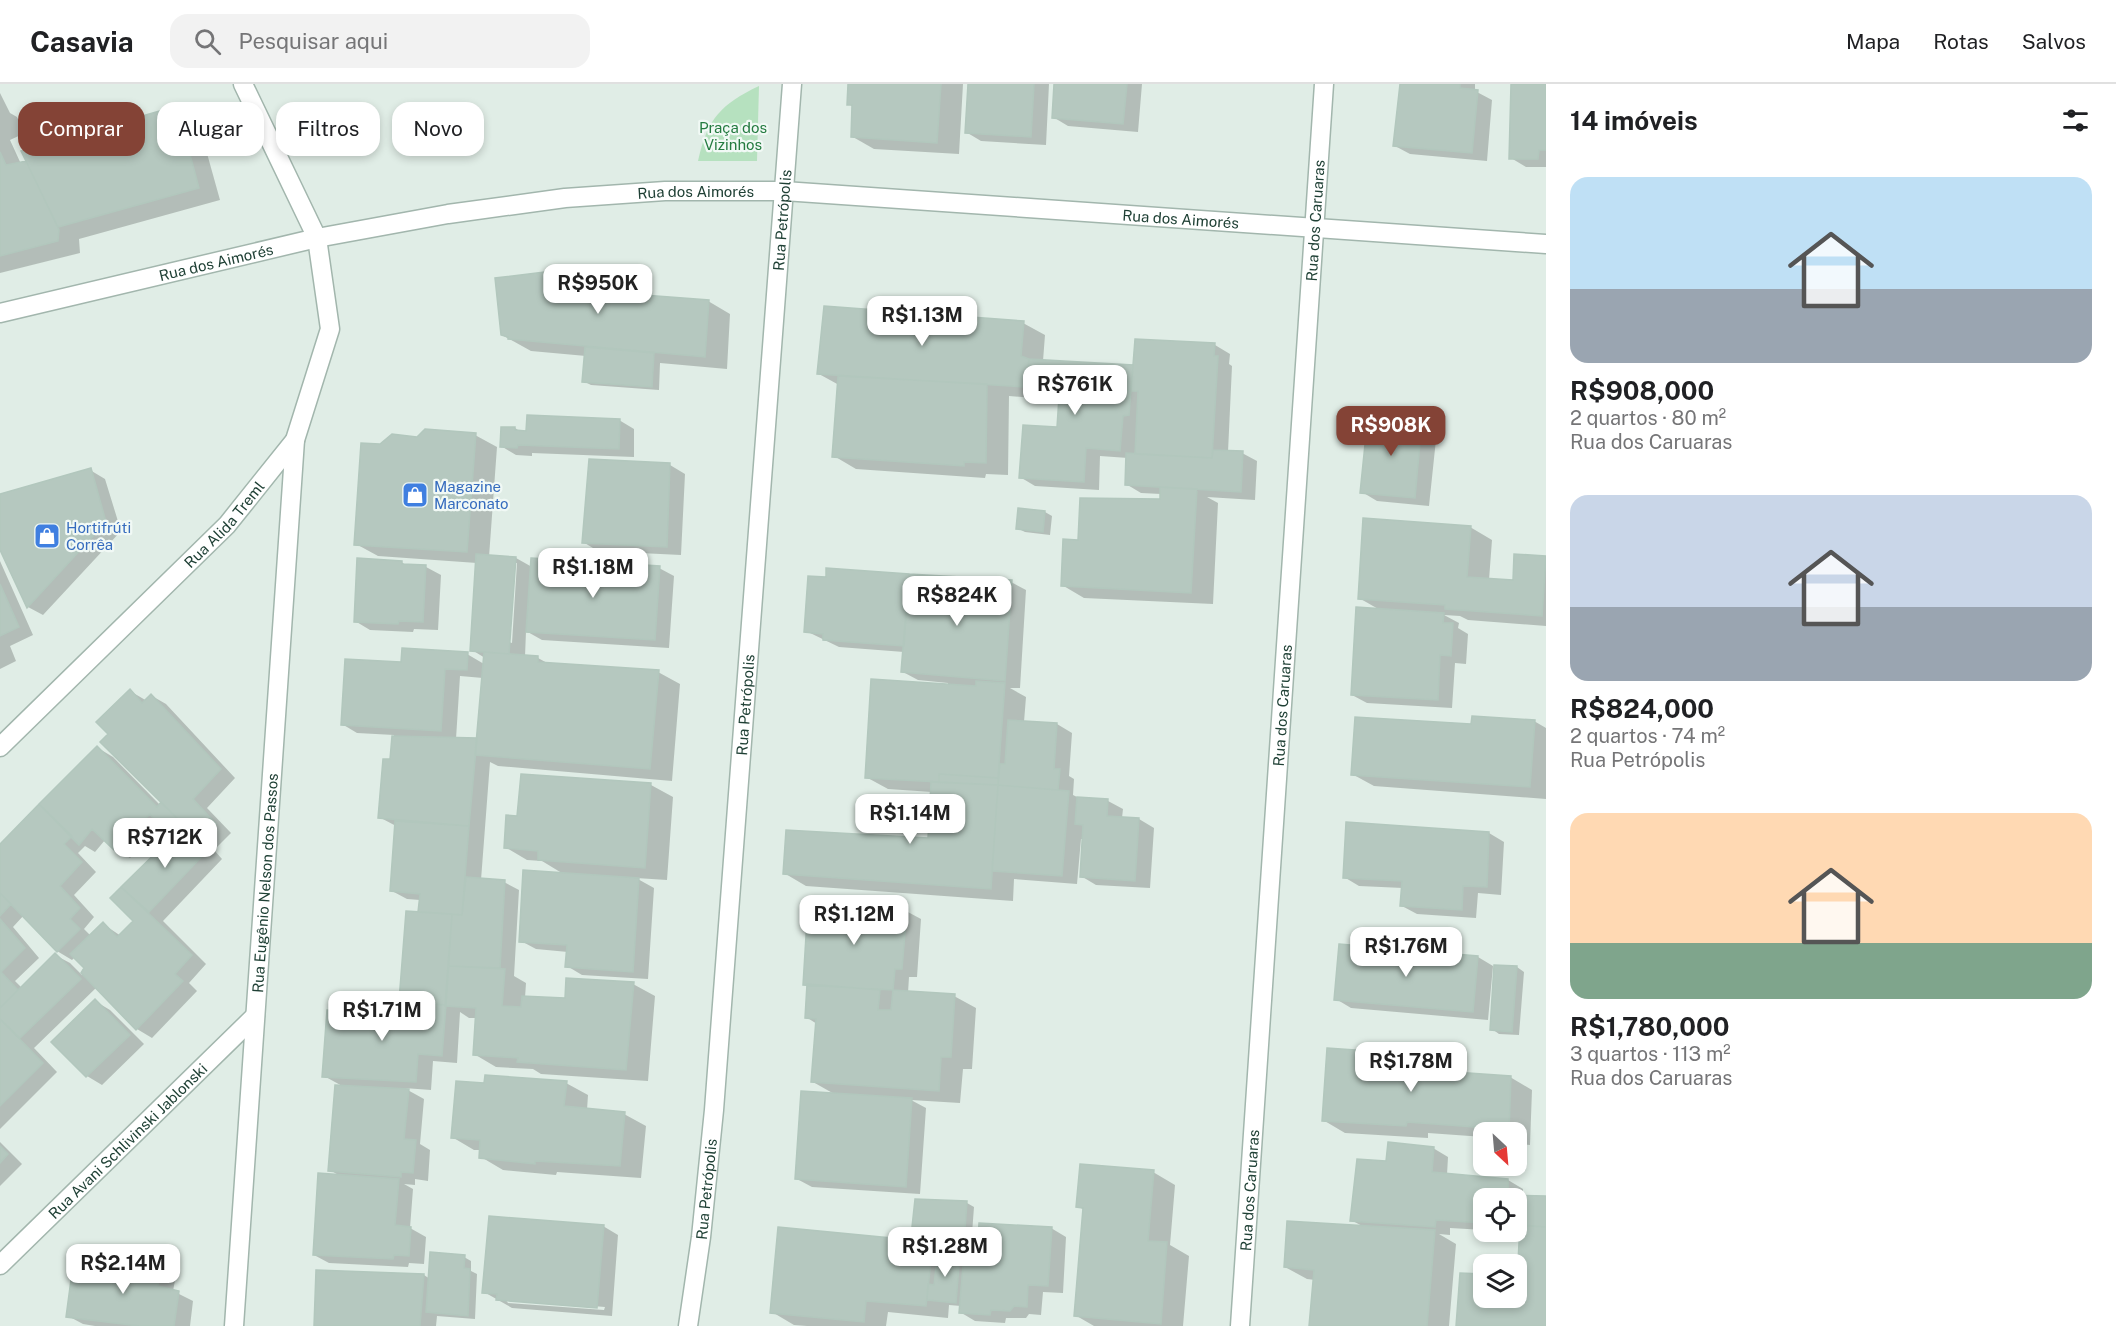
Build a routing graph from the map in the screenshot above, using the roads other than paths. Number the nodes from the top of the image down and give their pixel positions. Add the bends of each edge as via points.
1 (243, 84) edge
2 (792, 84) edge
3 (1324, 84) edge
4 (784, 191) junction
5 (1314, 228) junction
6 (317, 238) junction
7 (1546, 244) edge
8 (0, 313) edge
9 (295, 440) junction
10 (0, 747) edge
11 (255, 1017) junction
12 (0, 1265) edge
13 (234, 1326) edge
14 (688, 1326) edge
15 (1240, 1326) edge

1 - 6 street, Rua Alida Treml
2 - 4 street, Rua Petrópolis
3 - 5 street, Rua dos Caruaras
4 - 5 street, Rua dos Aimorés
4 - 6 street, Rua dos Aimorés via 665,191 565,198
4 - 14 street, Rua Petrópolis via 714,1110
5 - 7 street, Rua dos Aimorés
5 - 15 street, Rua dos Caruaras
6 - 8 street, Rua dos Aimorés
6 - 9 street, Rua Alida Treml via 330,328
9 - 10 street, Rua Alida Treml via 226,525
9 - 11 street, Rua Eugênio Nelson dos Passos
11 - 12 street, Rua Avani Schlivinski Jablonski
11 - 13 street, Rua Eugênio Nelson dos Passos

